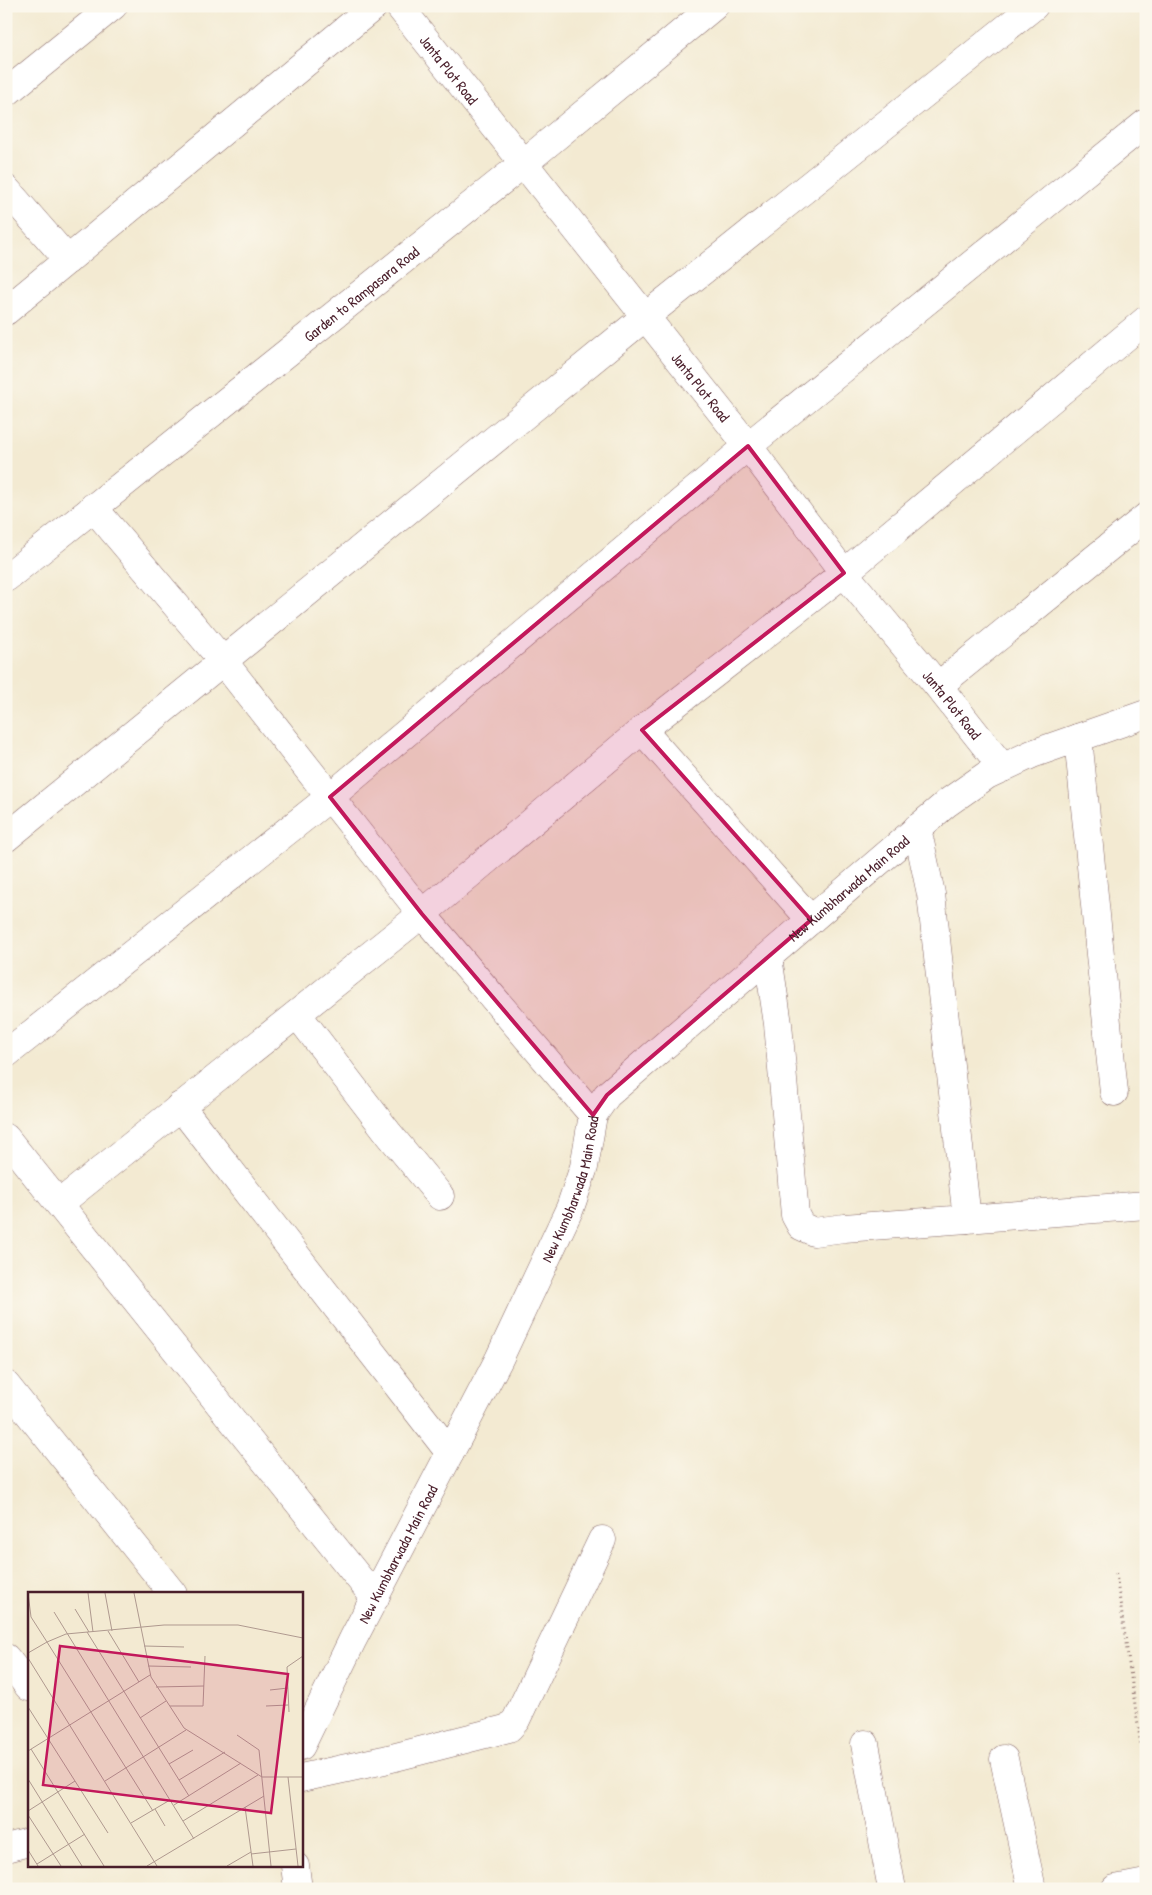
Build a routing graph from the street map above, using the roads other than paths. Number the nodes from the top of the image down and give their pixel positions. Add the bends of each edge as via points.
1 (114, 6) edge
2 (374, 6) edge
3 (399, 6) edge
4 (714, 6) edge
5 (1034, 6) edge
6 (6, 92) edge
7 (1146, 123) edge
8 (524, 163) junction
9 (6, 188) edge
10 (68, 260) junction
11 (6, 311) edge
12 (645, 316) junction
13 (1146, 320) edge
14 (748, 446) junction
15 (93, 508) junction
16 (1146, 517) edge
17 (844, 573) junction
18 (6, 578) edge
19 (223, 661) junction
20 (938, 686) junction
21 (1146, 714) edge
22 (642, 730) junction
23 (1078, 738) junction
24 (1003, 768) junction
25 (330, 797) junction
26 (917, 828) junction
27 (6, 838) edge
28 (422, 914) junction
29 (811, 920) junction
30 (768, 957) junction
31 (297, 1014) junction
32 (6, 1054) edge
33 (1114, 1092) dead end
34 (180, 1106) junction
35 (593, 1115) junction
36 (6, 1138) edge
37 (440, 1196) dead end
38 (60, 1203) junction
39 (1146, 1204) edge
40 (967, 1220) junction
41 (6, 1384) edge
42 (450, 1453) junction
43 (602, 1540) dead end
44 (171, 1592) edge
45 (375, 1598) junction
46 (302, 1744) edge
47 (865, 1744) dead end
48 (1004, 1759) dead end
49 (302, 1778) edge
50 (28, 1842) edge
51 (6, 1848) edge
52 (295, 1868) edge
53 (1146, 1883) edge
54 (298, 1889) edge
55 (892, 1889) edge
56 (1032, 1889) edge
57 (1115, 1889) edge

1 - 6 street
2 - 10 street
3 - 8 street, Janta Plot Road
4 - 8 street, Garden to Rampasara Road
5 - 12 street
7 - 14 street
8 - 12 street, Janta Plot Road
8 - 15 street, Garden to Rampasara Road
9 - 10 street
10 - 11 street
12 - 14 street, Janta Plot Road
12 - 19 street
13 - 17 street
14 - 17 street, Janta Plot Road
14 - 25 street
15 - 18 street, Garden to Rampasara Road
15 - 19 street
16 - 20 street
17 - 20 street, Janta Plot Road
17 - 22 street
19 - 25 street
19 - 27 street
20 - 24 street, Janta Plot Road
21 - 23 street, New Kumbharwada Main Road
22 - 28 street
22 - 29 street
23 - 24 street, New Kumbharwada Main Road
23 - 33 street
24 - 26 street, New Kumbharwada Main Road via 947,802
25 - 28 street
25 - 32 street
26 - 29 street, New Kumbharwada Main Road
26 - 40 street via 931,894
28 - 31 street
28 - 35 street
29 - 30 street, New Kumbharwada Main Road
30 - 35 street, New Kumbharwada Main Road via 607,1095
30 - 40 street via 798,1223 814,1232
31 - 34 street
31 - 37 street
34 - 38 street
34 - 42 street
35 - 42 street, New Kumbharwada Main Road via 584,1167 570,1208 499,1359
36 - 38 street
38 - 45 street
39 - 40 street
41 - 44 street
42 - 45 street, New Kumbharwada Main Road
43 - 49 street via 516,1720 509,1728
45 - 46 street, New Kumbharwada Main Road
47 - 55 street
48 - 56 street
50 - 51 street
52 - 54 street
53 - 57 street

